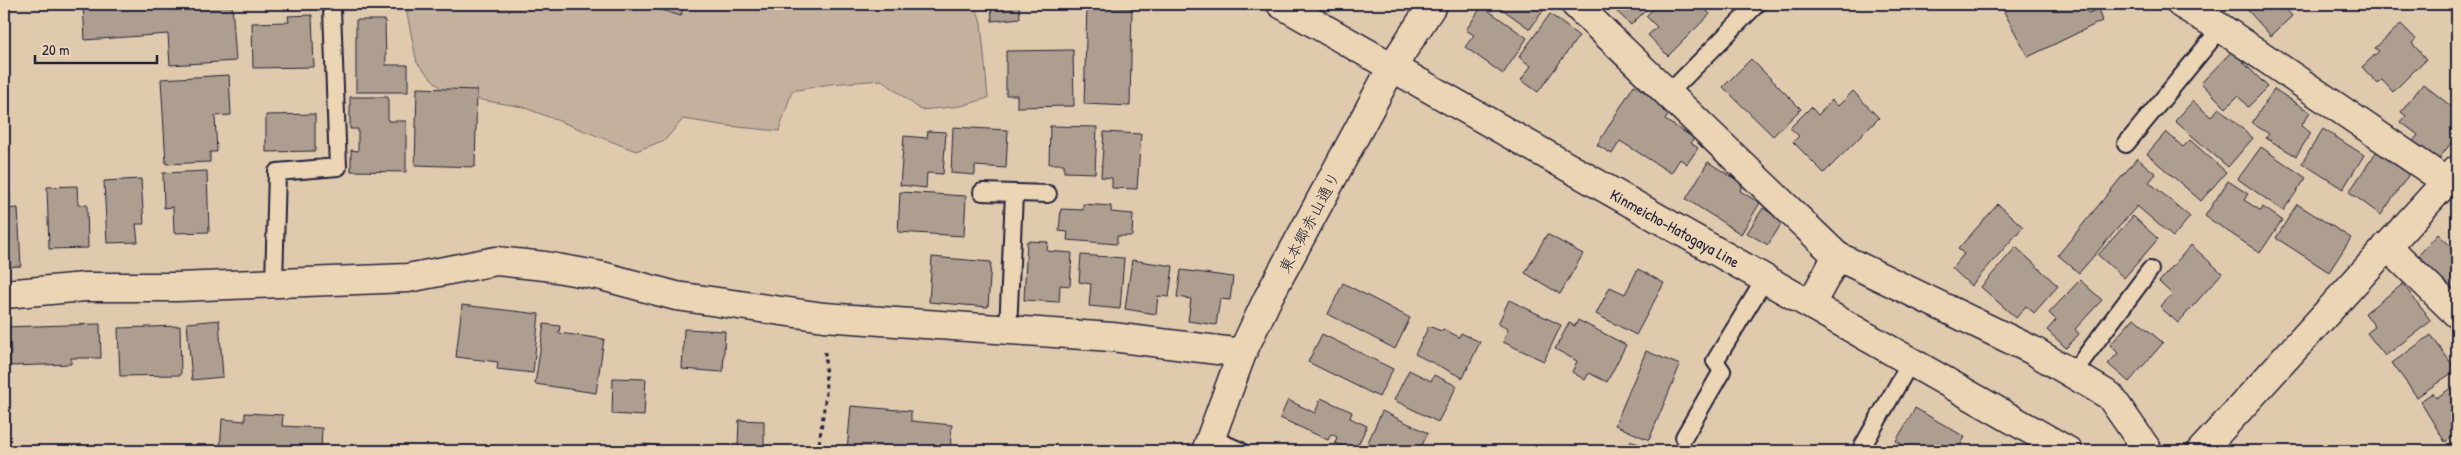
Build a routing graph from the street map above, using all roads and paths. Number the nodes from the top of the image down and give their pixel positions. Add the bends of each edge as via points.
1 (1282, 4) edge
2 (1433, 4) edge
3 (1575, 4) edge
4 (1757, 4) edge
5 (2181, 4) edge
6 (332, 10) dead end
7 (2221, 28) junction
8 (1392, 67) junction
9 (1668, 94) junction
10 (2126, 144) dead end
11 (2452, 176) edge
12 (982, 192) dead end
13 (1014, 194) junction
14 (1048, 194) dead end
15 (2387, 246) junction
16 (1836, 256) junction
17 (2150, 270) dead end
18 (1765, 278) junction
19 (274, 283) junction
20 (4, 294) edge
21 (1811, 304) junction
22 (2457, 314) edge
23 (824, 316) junction
24 (1008, 330) junction
25 (1242, 353) junction
26 (1910, 363) junction
27 (2072, 374) junction
28 (1684, 437) dead end
29 (1209, 444) edge
30 (818, 451) edge
31 (1241, 451) edge
32 (1860, 451) edge
33 (2068, 451) edge
34 (2148, 451) edge
35 (2201, 451) edge

1 - 8 street, Kinmeicho-Hatogaya Line
2 - 8 street, 東本郷赤山通り
3 - 9 street
4 - 9 lane
5 - 7 street
6 - 19 lane via 338,167 277,172
7 - 10 lane
7 - 11 street
8 - 18 street, Kinmeicho-Hatogaya Line
8 - 25 street, 東本郷赤山通り via 1268,298
9 - 16 street
11 - 15 street
12 - 13 lane
13 - 14 lane
13 - 24 lane
15 - 22 street
15 - 35 street
16 - 21 street
16 - 27 street via 2032,350
17 - 27 lane
18 - 21 street, Kinmeicho-Hatogaya Line
18 - 28 lane via 1715,361 1722,370
19 - 20 street via 85,287
19 - 23 street via 408,278 496,261 602,276 676,296
21 - 26 street, Kinmeicho-Hatogaya Line
23 - 24 street
23 - 30 path via 826,394
24 - 25 street via 1112,337
25 - 29 street, 東本郷赤山通り
26 - 32 lane
26 - 33 street, Kinmeicho-Hatogaya Line
27 - 34 street via 2110,396
29 - 31 lane

